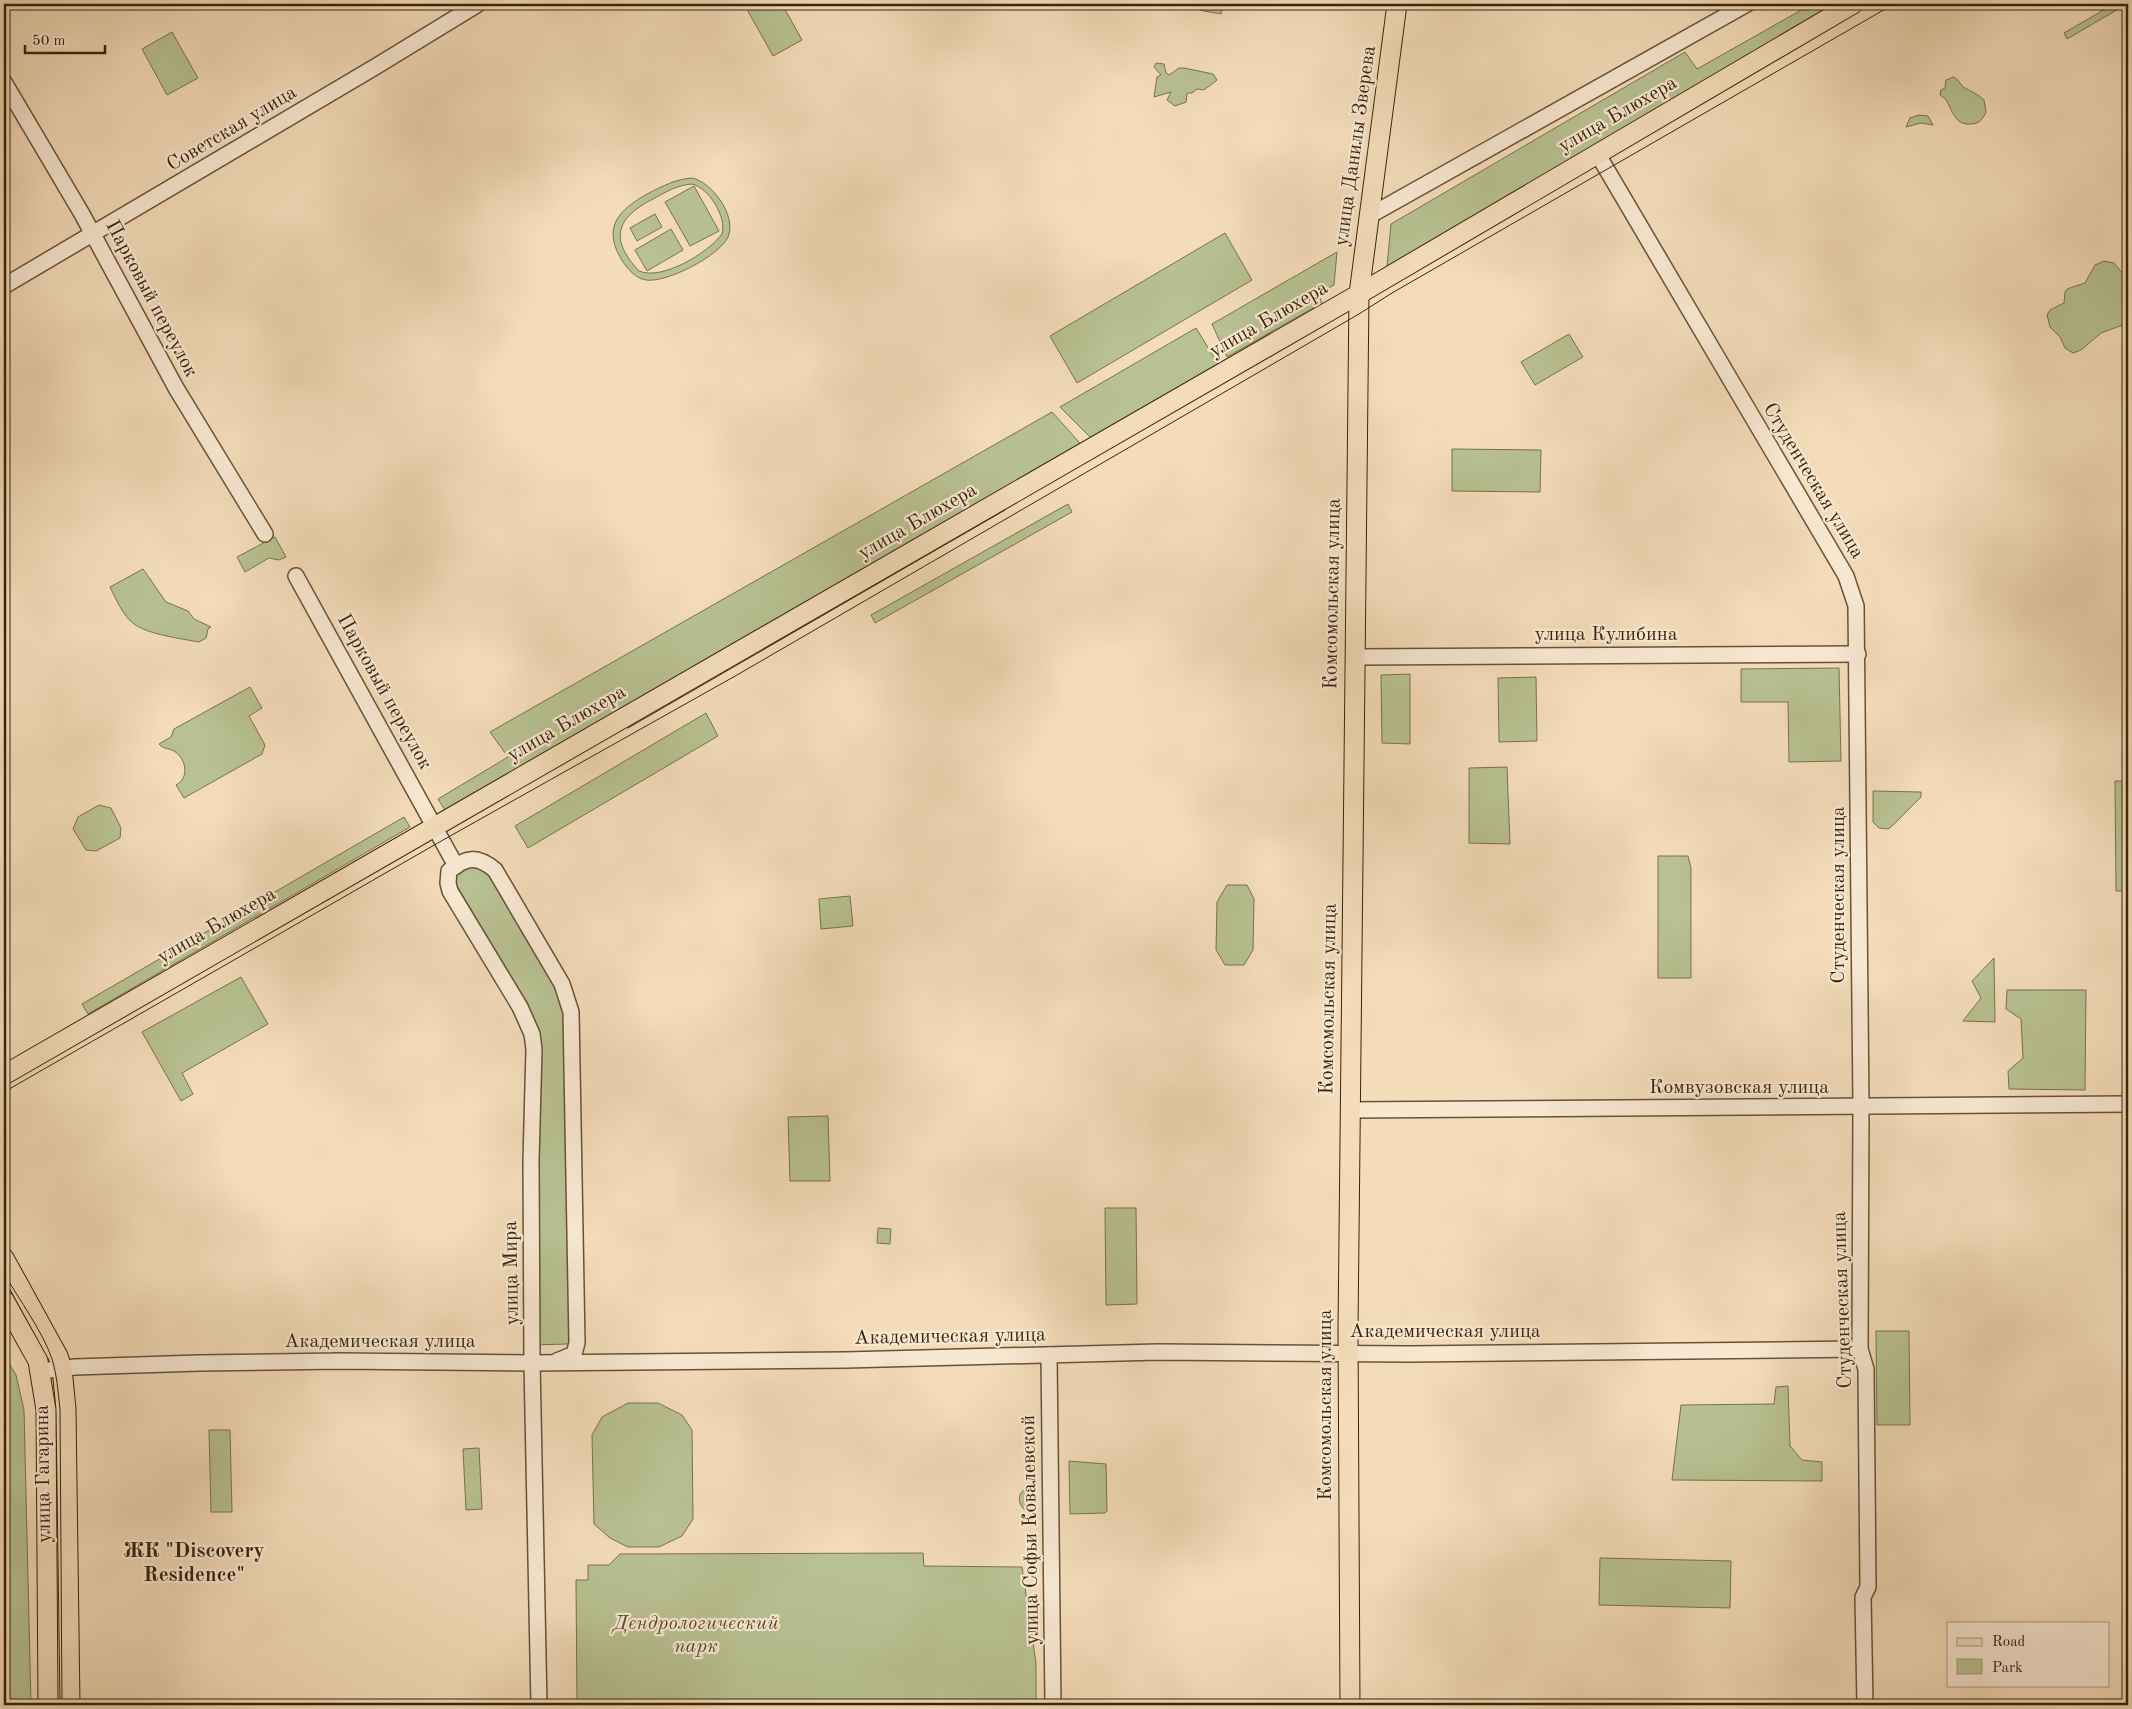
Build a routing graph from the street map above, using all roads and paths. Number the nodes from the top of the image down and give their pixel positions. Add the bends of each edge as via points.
1 (478, 4) edge
2 (1398, 4) edge
3 (1747, 4) edge
4 (1853, 4) edge
5 (4, 82) edge
6 (1597, 153) junction
7 (1369, 216) junction
8 (93, 234) junction
9 (4, 286) edge
10 (1359, 294) junction
11 (265, 534) dead end
12 (296, 576) dead end
13 (1858, 654) junction
14 (1355, 657) junction
15 (436, 827) junction
16 (456, 866) junction
17 (4, 1075) edge
18 (2128, 1104) edge
19 (1861, 1107) junction
20 (1350, 1110) junction
21 (4, 1258) edge
22 (4, 1300) edge
23 (1860, 1349) junction
24 (1348, 1352) junction
25 (1049, 1355) junction
26 (556, 1362) junction
27 (532, 1363) junction
28 (62, 1368) junction
29 (40, 1371) junction
30 (48, 1705) edge
31 (70, 1705) edge
32 (539, 1705) edge
33 (1053, 1705) edge
34 (1350, 1705) edge
35 (1865, 1705) edge

1 - 8 street, Советская улица via 376,68
2 - 7 main road, улица Данилы Зверева
3 - 7 street
4 - 6 main road, улица Блюхера
5 - 8 street, Парковый переулок
6 - 10 main road, улица Блюхера
6 - 13 street, Студенческая улица via 1846,576 1856,606
7 - 10 main road, улица Данилы Зверева
8 - 9 street, Советская улица
8 - 11 street, Парковый переулок via 176,388
10 - 14 main road, Комсомольская улица
10 - 15 main road, улица Блюхера
12 - 15 street, Парковый переулок
13 - 14 street, улица Кулибина
13 - 19 street, Студенческая улица
14 - 20 main road, Комсомольская улица
15 - 16 street
15 - 17 main road, улица Блюхера
16 - 26 street via 466,860 478,859 495,870 562,984 571,1012 577,1343 574,1354
16 - 27 street, улица Мира via 449,872 450,891 520,1007 532,1034
18 - 19 street, Комвузовская улица
19 - 20 street, Комвузовская улица
19 - 23 street, Студенческая улица
20 - 24 main road, Комсомольская улица
21 - 28 main road, улица Гагарина via 52,1343
22 - 29 main road, улица Гагарина via 34,1351
23 - 24 street, Академическая улица
23 - 35 street, Студенческая улица via 1866,1369 1868,1586 1863,1597
24 - 25 street, Академическая улица
24 - 34 main road, Комсомольская улица
25 - 26 street, Академическая улица
25 - 33 street, улица Софьи Ковалевской
26 - 27 street, Академическая улица
27 - 28 street, Академическая улица via 339,1361
27 - 32 street, улица Мира
28 - 29 street, Академическая улица
28 - 31 main road, улица Гагарина via 67,1436
29 - 30 main road, улица Гагарина via 46,1410

